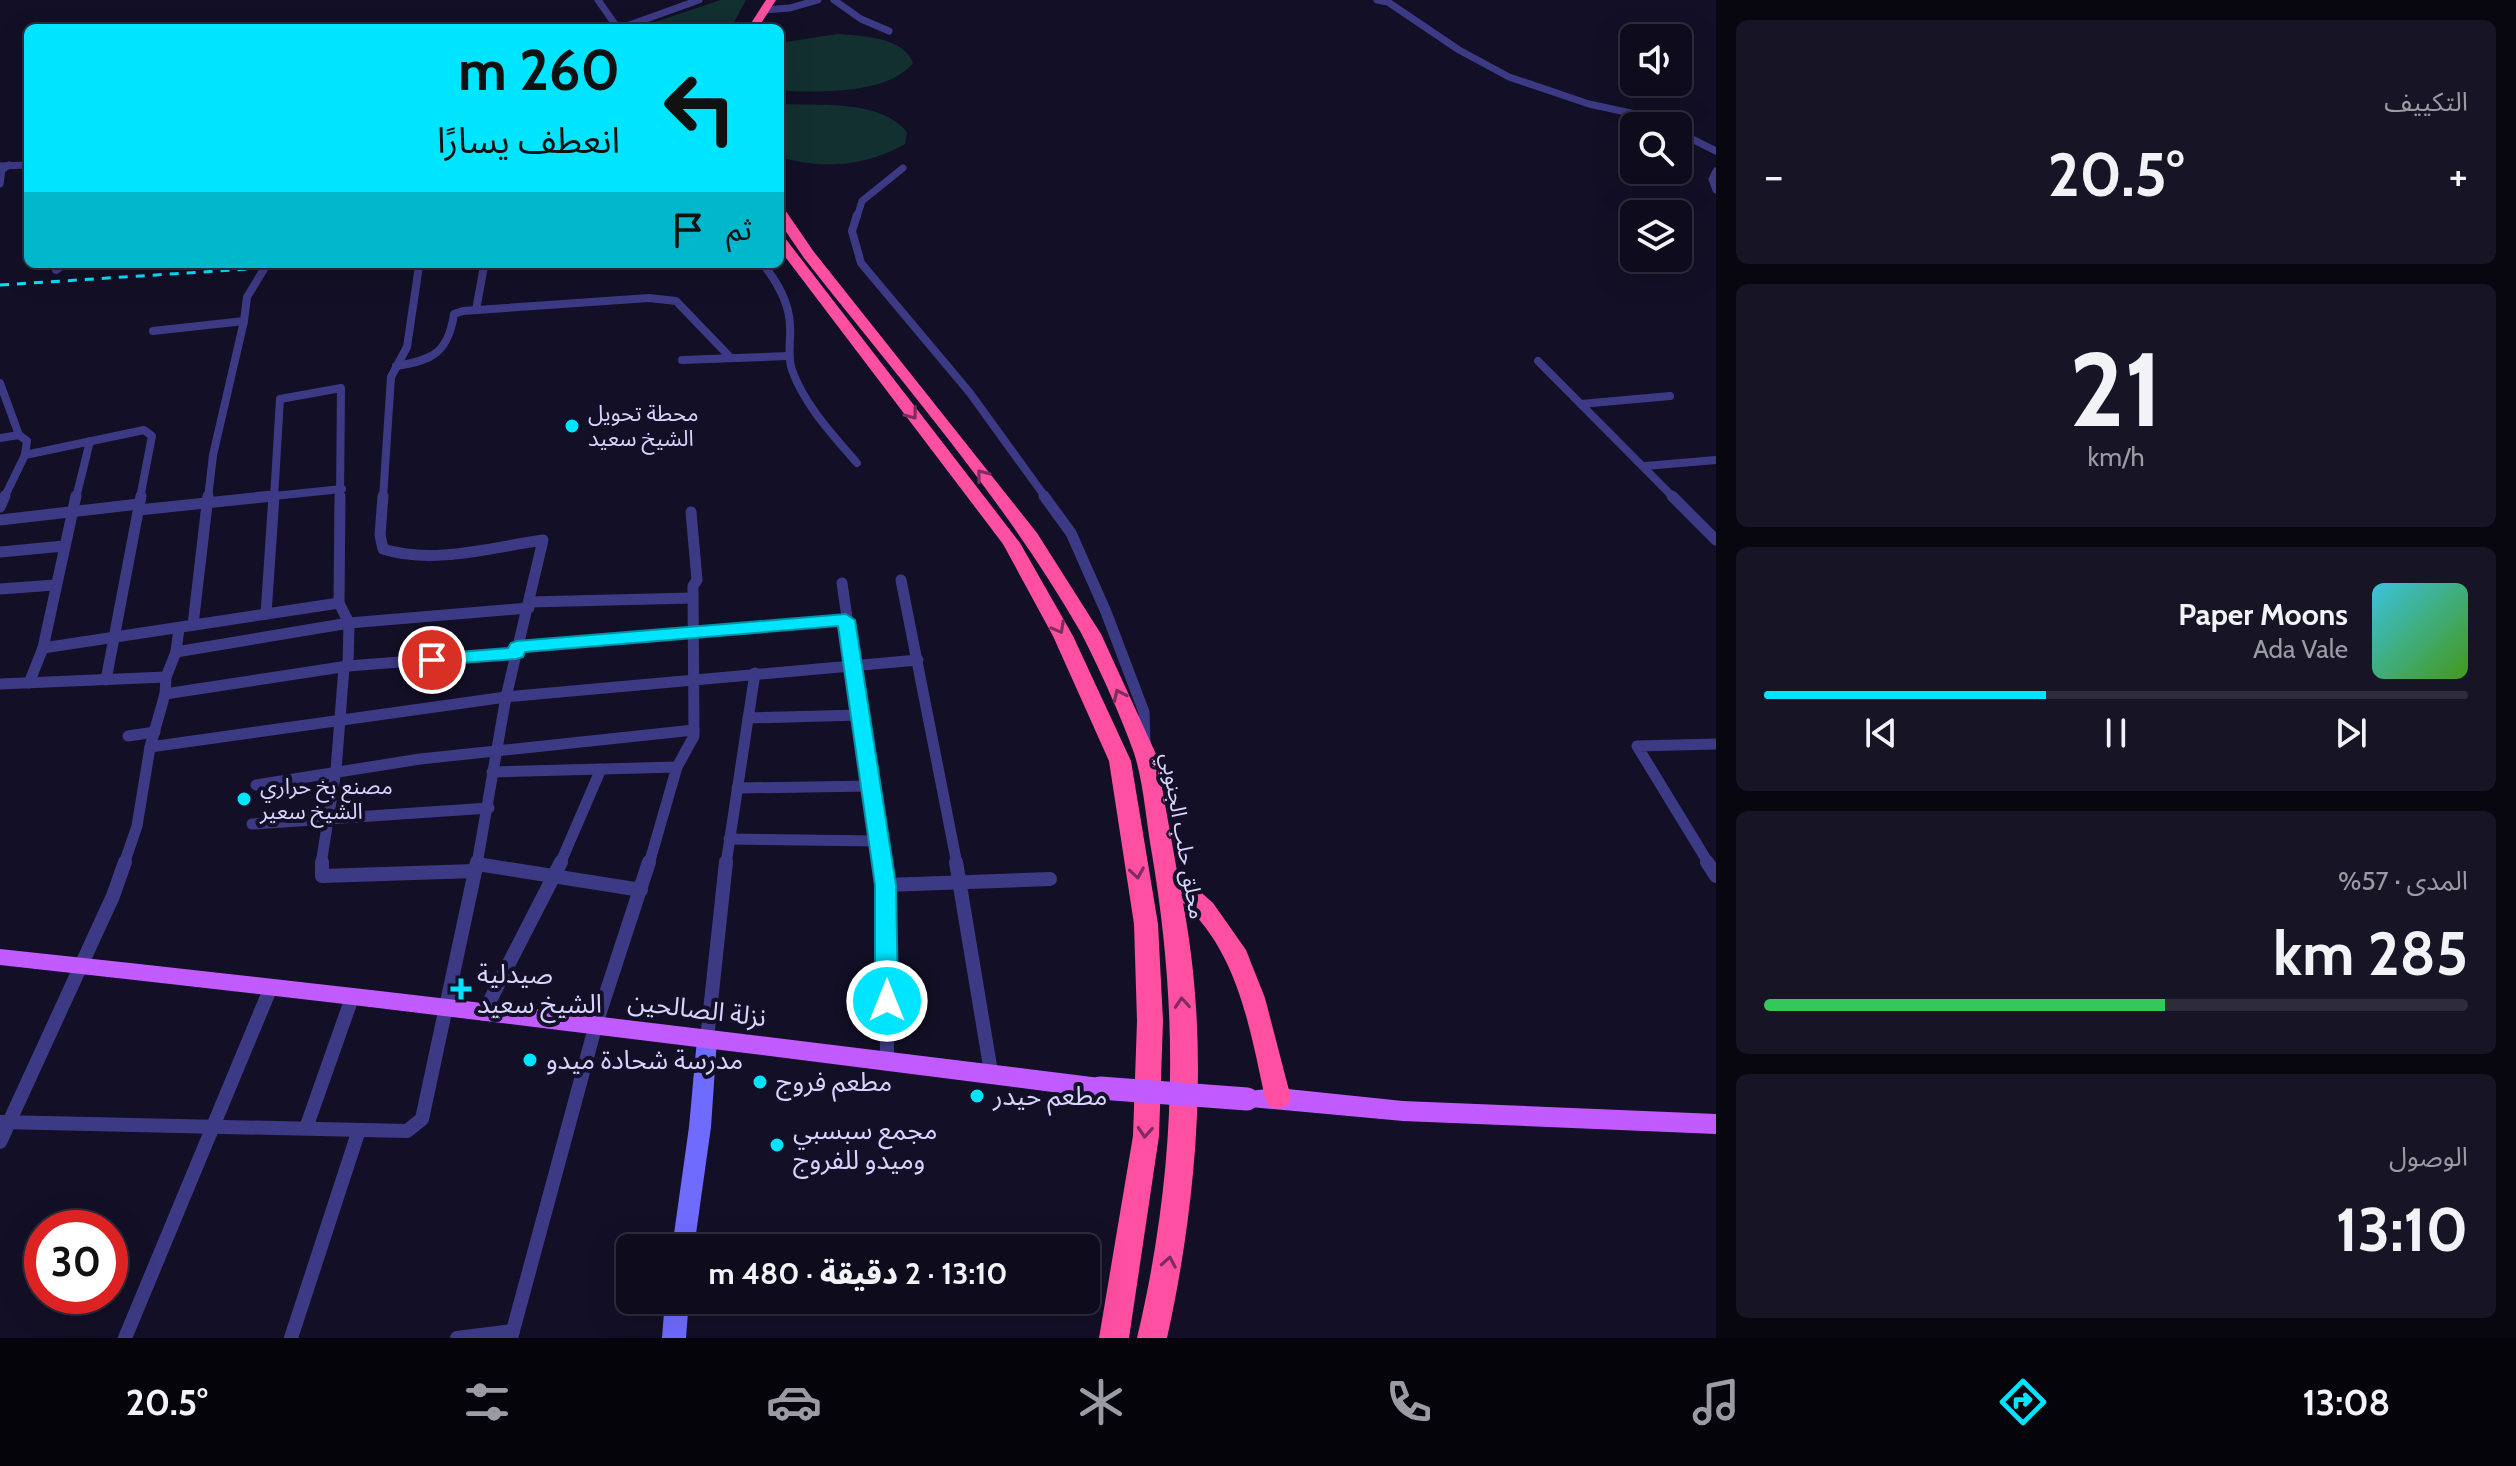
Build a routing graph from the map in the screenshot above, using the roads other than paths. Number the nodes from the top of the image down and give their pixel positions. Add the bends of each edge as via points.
1 (598, 0) edge
2 (699, 0) edge
3 (818, 0) edge
4 (834, 0) edge
5 (1377, 0) edge
6 (767, 5) edge
7 (747, 13) dead end
8 (615, 24) edge
9 (632, 24) edge
10 (741, 24) edge
11 (755, 24) edge
12 (889, 31) dead end
13 (1626, 112) edge
14 (1692, 140) edge
15 (1714, 152) edge
16 (9, 165) junction
17 (24, 165) edge
18 (0, 166) edge
19 (903, 168) dead end
20 (1716, 171) edge
21 (0, 184) edge
22 (1716, 190) edge
23 (784, 219) edge
24 (784, 246) edge
25 (264, 268) edge
26 (419, 268) edge
27 (484, 268) edge
28 (766, 268) edge
29 (476, 310) junction
30 (244, 321) junction
31 (153, 331) dead end
32 (729, 356) junction
33 (788, 356) junction
34 (682, 360) dead end
35 (1538, 361) dead end
36 (396, 366) junction
37 (0, 383) edge
38 (1670, 396) dead end
39 (1581, 404) junction
40 (19, 435) junction
41 (0, 438) edge
42 (90, 441) junction
43 (25, 455) junction
44 (1716, 460) edge
45 (857, 463) dead end
46 (1645, 466) junction
47 (342, 489) junction
48 (274, 496) junction
49 (205, 503) junction
50 (0, 507) edge
51 (139, 507) junction
52 (71, 511) junction
53 (691, 512) dead end
54 (0, 520) edge
55 (1714, 536) edge
56 (64, 546) junction
57 (0, 552) edge
58 (901, 580) dead end
59 (842, 583) dead end
60 (55, 585) junction
61 (0, 589) edge
62 (692, 598) junction
63 (339, 603) junction
64 (530, 605) junction
65 (266, 614) junction
66 (846, 620) junction
67 (349, 623) junction
68 (193, 625) junction
69 (179, 628) junction
70 (692, 633) junction
71 (114, 638) junction
72 (43, 648) junction
73 (517, 650) junction
74 (176, 652) junction
75 (918, 660) junction
76 (853, 664) junction
77 (346, 666) junction
78 (755, 673) junction
79 (166, 677) junction
80 (692, 679) junction
81 (106, 680) junction
82 (29, 683) junction
83 (0, 684) edge
84 (165, 694) junction
85 (506, 697) junction
86 (860, 715) junction
87 (748, 718) junction
88 (341, 719) junction
89 (694, 730) junction
90 (155, 732) junction
91 (128, 736) dead end
92 (1716, 744) edge
93 (150, 747) junction
94 (497, 748) junction
95 (1145, 754) junction
96 (677, 767) junction
97 (601, 769) junction
98 (336, 770) junction
99 (492, 772) junction
100 (256, 785) dead end
101 (871, 786) junction
102 (737, 788) junction
103 (489, 808) junction
104 (329, 819) junction
105 (252, 824) dead end
106 (729, 839) junction
107 (880, 841) junction
108 (476, 868) junction
109 (555, 876) junction
110 (1168, 876) junction
111 (1716, 876) edge
112 (1050, 879) dead end
113 (960, 881) junction
114 (886, 885) junction
115 (641, 890) junction
116 (2, 962) edge
117 (82, 964) junction
118 (271, 987) junction
119 (353, 995) junction
120 (444, 1009) junction
121 (483, 1014) junction
122 (596, 1024) junction
123 (707, 1039) junction
124 (887, 1060) junction
125 (991, 1072) junction
126 (1278, 1098) junction
127 (4, 1122) edge
128 (1716, 1124) edge
129 (215, 1126) junction
130 (306, 1128) junction
131 (359, 1130) junction
132 (0, 1142) edge
133 (685, 1234) edge
134 (676, 1314) edge
135 (512, 1334) edge
136 (125, 1338) edge
137 (291, 1338) edge
138 (457, 1338) edge
139 (674, 1338) edge
140 (1114, 1338) edge
141 (1152, 1338) edge

1 - 8 street
2 - 9 street
3 - 6 street via 790,8
4 - 12 street
5 - 13 street via 1509,77
6 - 11 highway
7 - 10 highway
14 - 15 street
16 - 17 street
16 - 18 street
16 - 21 street via 2,170
19 - 95 street via 862,201 852,231 861,263 970,393 1071,533 1144,712
20 - 22 street
95 -> 23 highway, محلق حلب الجنوبي via 1091,634 1031,537
24 -> 140 highway via 1011,543 1063,636 1120,761 1146,924 1150,1021 1146,1136
25 - 30 street via 242,309
26 - 36 street via 407,347
27 - 29 street
28 - 33 street via 780,289 790,320
29 - 32 street via 628,299 676,301
29 - 36 street via 454,314 450,339 427,361
30 - 31 street
30 - 49 street
32 - 33 street
32 - 34 street
33 - 45 street via 816,414
35 - 39 street
36 - 64 street via 391,377 383,549 392,555 428,554 543,540
37 - 40 street
38 - 39 street
39 - 46 street
40 - 41 street
40 - 43 street via 27,441
42 - 43 street
42 - 51 street via 144,430 152,436
42 - 52 street
43 - 50 street
44 - 46 street
46 - 55 street
47 - 48 street
47 - 48 street via 341,388 280,399
47 - 63 street
48 - 49 street
48 - 65 street
49 - 51 street
49 - 68 street
51 - 52 street
51 - 71 street
52 - 54 street
52 - 56 street
53 - 62 street via 697,580
56 - 57 street
56 - 60 street
58 - 75 street
59 - 66 street
60 - 61 street
60 - 72 street
62 - 64 street
62 - 70 street
63 - 65 street
63 - 67 street
64 - 67 street
64 - 73 street
65 - 68 street
66 - 70 street
66 - 76 street
67 - 74 street
67 - 77 street
68 - 69 street
69 - 71 street
69 - 74 street
70 - 73 street
70 - 80 street
71 - 72 street
71 - 81 street
72 - 82 street
73 - 77 street
73 - 85 street
74 - 79 street
75 - 76 street
75 - 113 street
76 - 78 street
76 - 86 street
77 - 84 street
77 - 88 street
78 - 80 street
78 - 87 street
79 - 81 street
79 - 84 street
80 - 85 street
80 - 89 street
81 - 82 street
82 - 83 street
84 - 90 street
85 - 88 street
85 - 94 street
86 - 87 street
86 - 101 street
87 - 102 street
88 - 93 street
88 - 98 street
89 - 94 street
89 - 96 street
90 - 91 street
90 - 93 street
92 - 111 street via 1637,746
93 - 117 street via 137,826
94 - 98 street
94 - 99 street
95 - 110 highway, محلق حلب الجنوبي
96 - 97 street
96 - 115 street
97 - 99 street
97 - 109 street
98 - 100 street
98 - 104 street
99 - 103 street
101 - 102 street
101 - 107 street
102 - 106 street
103 - 104 street
103 - 108 street
104 - 105 street
104 - 108 street via 322,876
106 - 107 street
106 - 123 street
107 - 114 street
108 - 109 street
108 - 120 street
109 - 115 street
109 - 121 street
110 - 126 highway via 1206,910 1229,943 1254,1004
141 -> 110 highway, محلق حلب الجنوبي via 1170,1260 1183,1139 1183,1023
112 - 113 street
113 - 114 street
113 - 125 street
114 - 124 street
115 - 122 street
116 - 117 main road, نزلة الصالحين
117 - 118 main road, نزلة الصالحين
117 - 127 street
118 - 119 main road, نزلة الصالحين
118 - 129 street
119 - 120 main road, نزلة الصالحين
119 - 130 street
120 - 121 main road, نزلة الصالحين
120 - 131 street via 422,1119 407,1131
121 - 122 main road, نزلة الصالحين
122 - 123 main road, نزلة الصالحين
122 - 135 street
123 - 124 main road, نزلة الصالحين
123 - 133 main road
124 - 125 main road, نزلة الصالحين
125 - 126 main road, نزلة الصالحين, bridge via 1100,1088
126 - 128 main road, نزلة الصالحين via 1403,1111
127 - 129 street
127 - 132 street
129 - 130 street
129 - 136 street
130 - 131 street
131 - 137 street
134 - 139 main road
135 - 138 street

